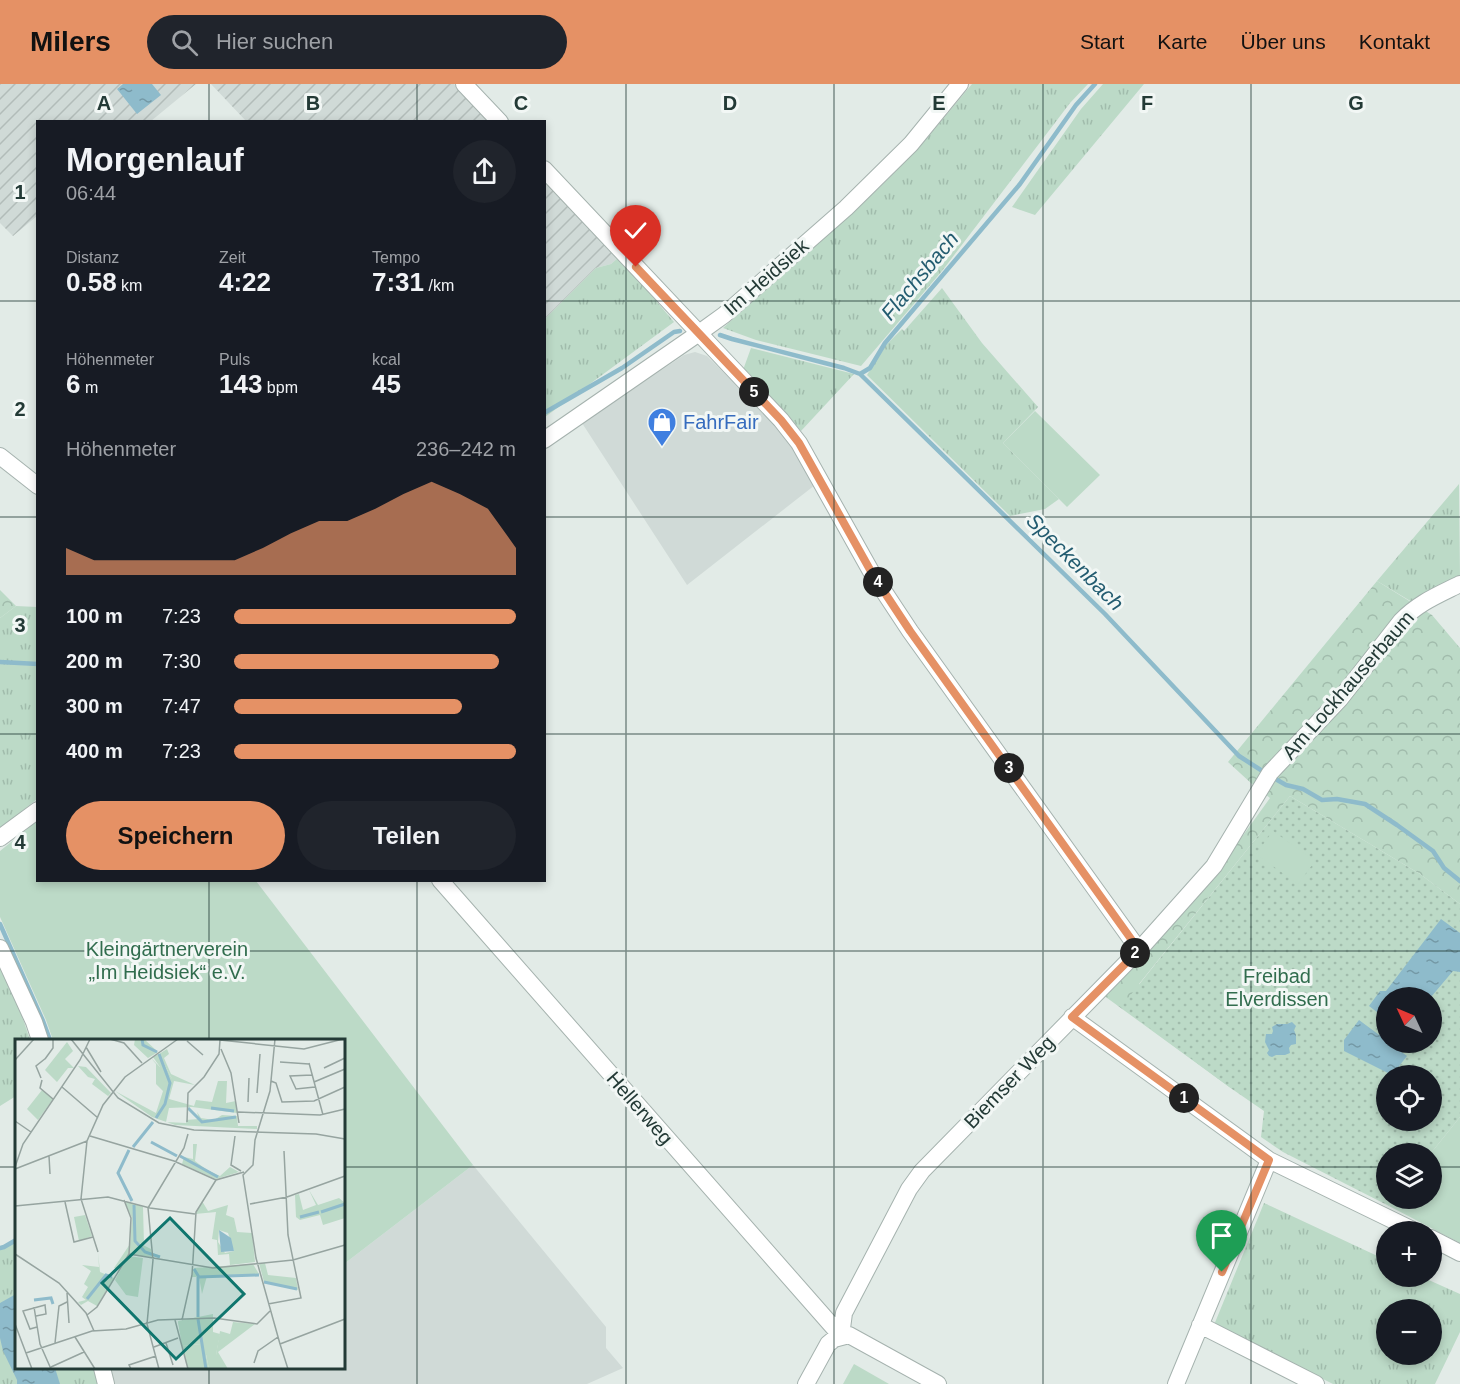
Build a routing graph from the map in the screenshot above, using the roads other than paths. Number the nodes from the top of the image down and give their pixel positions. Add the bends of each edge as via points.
1 (464, 84) edge
2 (960, 84) edge
3 (498, 120) edge
4 (546, 171) edge
5 (699, 333) junction
6 (546, 439) edge
7 (0, 456) edge
8 (36, 484) edge
9 (1460, 584) edge
10 (1270, 773) joint
11 (36, 811) edge
12 (0, 838) edge
13 (442, 882) edge
14 (0, 948) edge
15 (1139, 950) junction
16 (1072, 1017) junction
17 (39, 1039) edge
18 (1269, 1160) junction
19 (1394, 1221) edge
20 (1442, 1244) edge
21 (1460, 1253) edge
22 (1200, 1325) junction
23 (841, 1336) junction
24 (102, 1369) edge
25 (106, 1384) edge
26 (806, 1384) edge
27 (938, 1384) edge
28 (1176, 1384) edge
29 (1316, 1384) edge

1 - 3 street
2 - 5 street, Im Heidsiek via 911,144 846,208
4 - 5 street
5 - 6 street, Im Heidsiek
5 - 15 street via 799,443 873,575
7 - 8 street
9 - 10 street, Am Lockhauserbaum via 1406,615 1340,699
10 - 15 street, Biemser Weg via 1214,866
11 - 12 street
13 - 23 street, Hellerweg
14 - 17 street
15 - 16 street, Biemser Weg
16 - 18 street
16 - 23 street, Biemser Weg via 909,1189 844,1313
18 - 19 street
18 - 22 street
20 - 21 street
22 - 28 street
22 - 29 street
23 - 26 street via 828,1344
23 - 27 street via 855,1337
24 - 25 street

